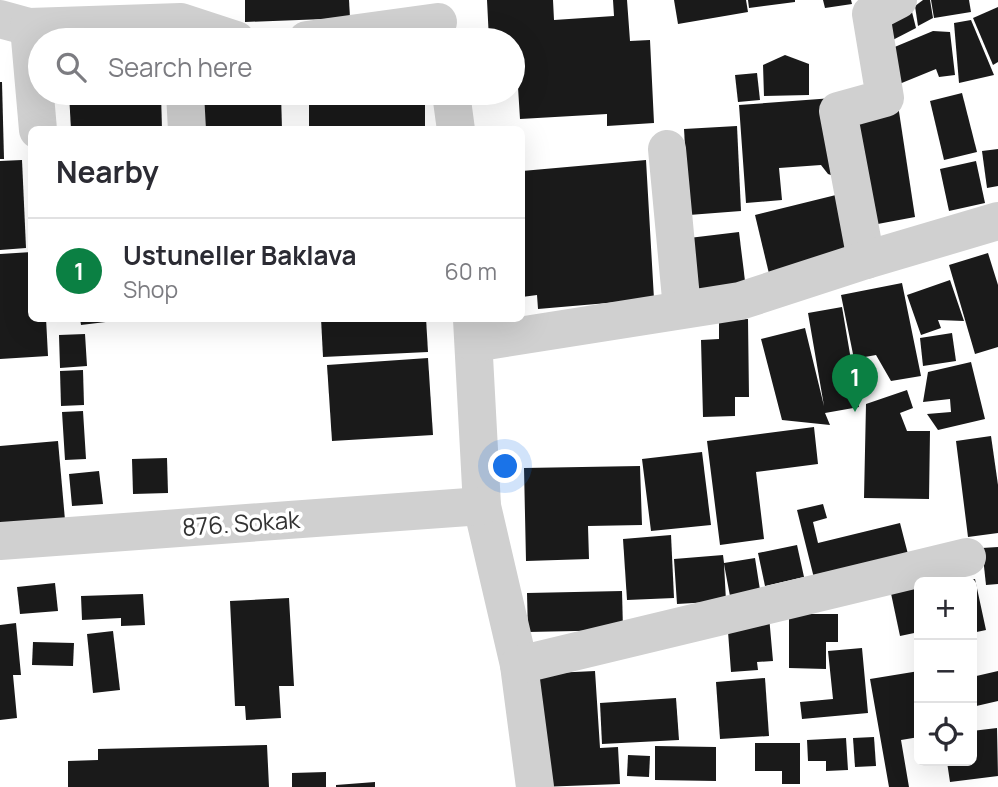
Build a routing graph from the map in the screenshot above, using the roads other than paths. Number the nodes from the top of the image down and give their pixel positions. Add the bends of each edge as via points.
1 (898, 0) edge
2 (435, 21) edge
3 (14, 23) edge
4 (118, 28) edge
5 (388, 28) edge
6 (28, 85) edge
7 (32, 105) edge
8 (186, 105) edge
9 (453, 105) edge
10 (37, 126) edge
11 (187, 126) edge
12 (455, 126) edge
13 (667, 149) dead end
14 (998, 221) edge
15 (866, 260) junction
16 (682, 309) junction
17 (473, 331) edge
18 (482, 506) junction
19 (0, 541) edge
20 (967, 557) dead end
21 (519, 665) junction
22 (535, 787) edge

1 - 15 street via 871,14 885,98 838,111
2 - 5 street
3 - 4 street
3 - 6 street
7 - 10 street
8 - 11 street
9 - 12 street
13 - 16 street
14 - 15 street
15 - 16 street via 740,301
16 - 17 street
17 - 18 street
18 - 19 street, 876. Sokak
18 - 21 street
20 - 21 street
21 - 22 street

